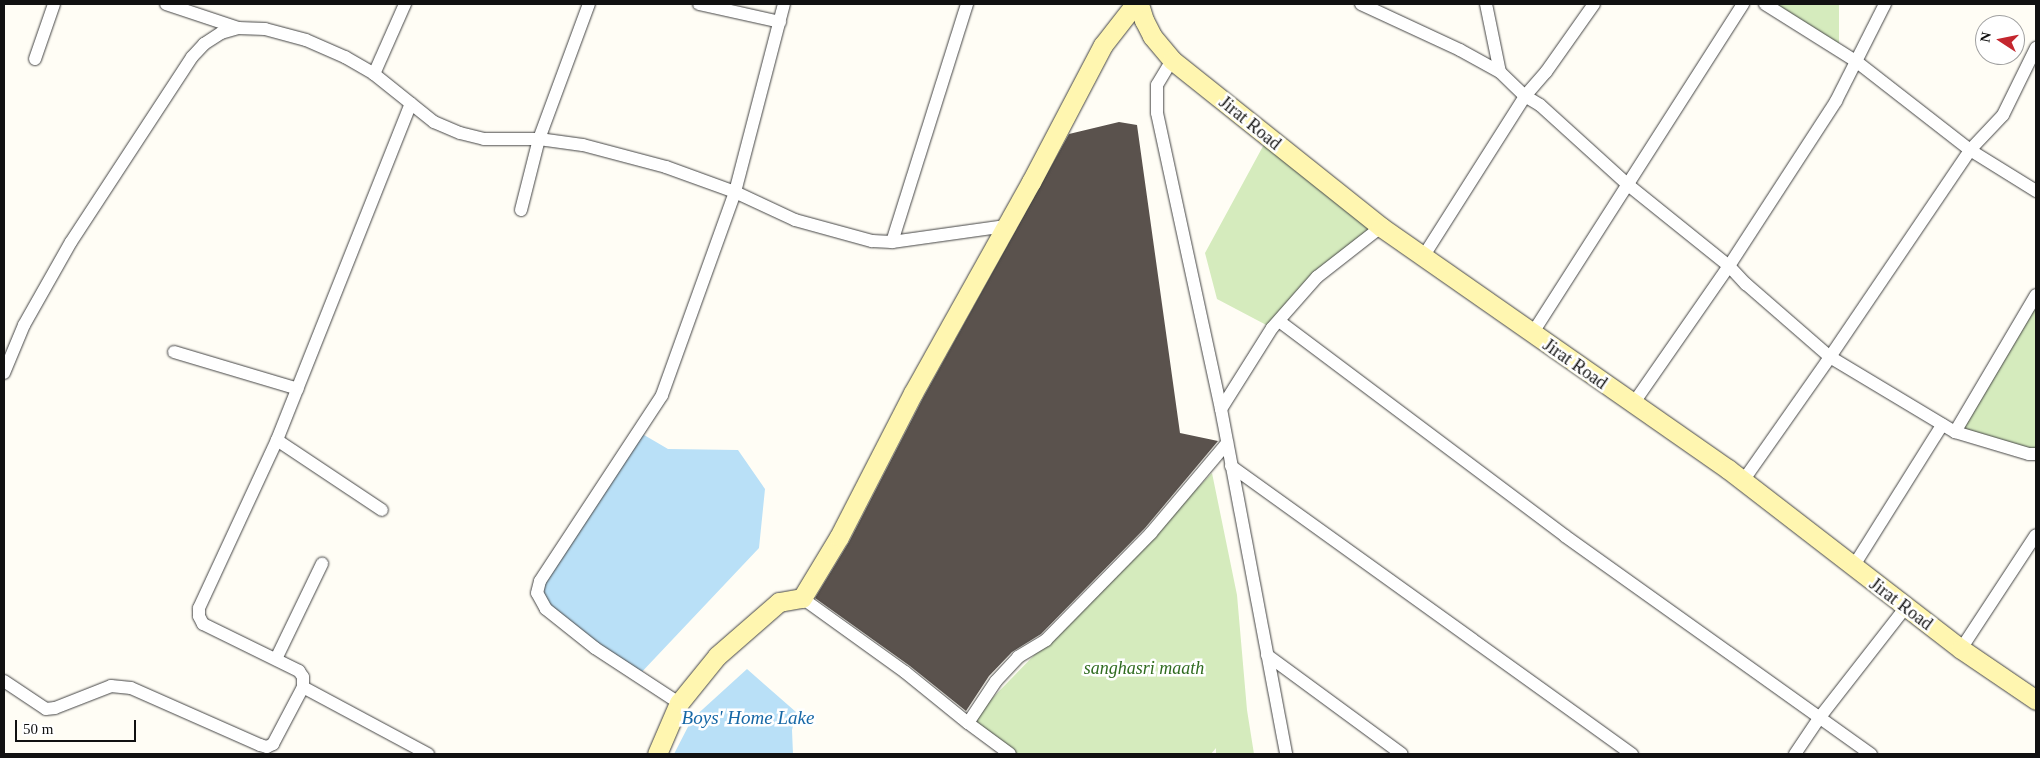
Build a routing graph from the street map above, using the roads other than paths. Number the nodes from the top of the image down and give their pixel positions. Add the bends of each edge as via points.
1 (54, 4) edge
2 (166, 4) edge
3 (405, 4) edge
4 (589, 4) edge
5 (699, 4) edge
6 (784, 4) edge
7 (967, 4) edge
8 (1137, 4) edge
9 (1361, 4) edge
10 (1486, 4) edge
11 (1594, 4) edge
12 (1743, 4) edge
13 (1765, 4) edge
14 (1885, 4) edge
15 (780, 22) junction
16 (238, 28) junction
17 (2036, 48) edge
18 (35, 59) dead end
19 (1172, 60) junction
20 (1857, 62) junction
21 (1500, 72) junction
22 (374, 74) junction
23 (1525, 96) junction
24 (411, 104) junction
25 (539, 139) junction
26 (1970, 150) junction
27 (1628, 184) junction
28 (2036, 191) edge
29 (734, 192) junction
30 (521, 210) dead end
31 (1006, 226) junction
32 (1381, 227) junction
33 (892, 242) junction
34 (1423, 257) junction
35 (1730, 266) junction
36 (2036, 295) edge
37 (1279, 321) junction
38 (1532, 334) junction
39 (174, 352) dead end
40 (1830, 357) junction
41 (4, 372) edge
42 (298, 389) junction
43 (1633, 404) junction
44 (1221, 409) junction
45 (1942, 424) junction
46 (1955, 432) junction
47 (277, 440) junction
48 (1227, 443) junction
49 (2036, 454) edge
50 (1232, 466) junction
51 (1743, 481) junction
52 (382, 510) dead end
53 (2036, 535) edge
54 (322, 564) dead end
55 (1853, 567) junction
56 (802, 598) junction
57 (1906, 608) junction
58 (1961, 649) junction
59 (1266, 655) junction
60 (276, 659) junction
61 (4, 681) edge
62 (303, 687) junction
63 (2036, 700) edge
64 (679, 703) junction
65 (1820, 717) junction
66 (968, 723) junction
67 (428, 754) edge
68 (657, 754) edge
69 (1010, 754) edge
70 (1286, 754) edge
71 (1402, 754) edge
72 (1632, 754) edge
73 (1795, 754) edge
74 (1871, 754) edge

1 - 18 street
2 - 16 street
3 - 22 street
4 - 25 street
5 - 15 street
6 - 15 street
7 - 33 street
8 - 19 main road, Jirat Road via 1152,36
8 - 31 main road via 1103,45
9 - 21 street
10 - 21 street
11 - 23 street
12 - 27 street
13 - 20 street
14 - 20 street
15 - 29 street
16 - 22 street via 265,30 306,40
16 - 41 street via 216,36 192,57 72,242 24,325
17 - 26 street via 2002,115
19 - 32 main road, Jirat Road
19 - 44 street via 1157,85 1157,113
20 - 26 street
20 - 35 street via 1836,101
21 - 23 street
22 - 24 street
23 - 27 street via 1540,105
23 - 34 street
24 - 25 street via 434,122 460,133 484,139
24 - 42 street
25 - 29 street via 583,145 666,167
25 - 30 street
26 - 28 street
26 - 40 street
27 - 35 street
27 - 38 street
29 - 33 street via 795,220 872,241
29 - 64 street via 662,395 540,581 537,593 546,609 596,648
31 - 33 street
31 - 56 main road via 912,393 839,537
32 - 34 main road, Jirat Road
32 - 37 street via 1317,277
34 - 38 main road, Jirat Road
35 - 40 street via 1746,284
35 - 43 street
36 - 46 street
37 - 44 street
37 - 65 street via 1565,536
38 - 43 main road, Jirat Road
39 - 42 street
40 - 45 street
40 - 51 street
42 - 47 street
43 - 51 main road, Jirat Road
44 - 48 street
45 - 46 street
45 - 55 street
46 - 49 street
47 - 52 street
47 - 60 street via 199,608 203,624 209,628
48 - 50 street
48 - 66 street via 1151,533 1053,634 1018,657 996,680
50 - 59 street
50 - 72 street
51 - 55 main road, Jirat Road
53 - 58 street
54 - 60 street
55 - 57 main road, Jirat Road
56 - 64 main road via 779,602 717,656
56 - 66 street via 898,666
57 - 58 main road, Jirat Road
57 - 65 street
58 - 63 main road, Jirat Road
59 - 70 street
59 - 71 street
60 - 62 street via 299,671
61 - 62 street via 46,709 111,686 131,688 267,746 273,744
62 - 67 street
64 - 68 main road
65 - 73 street
65 - 74 street
66 - 69 street

